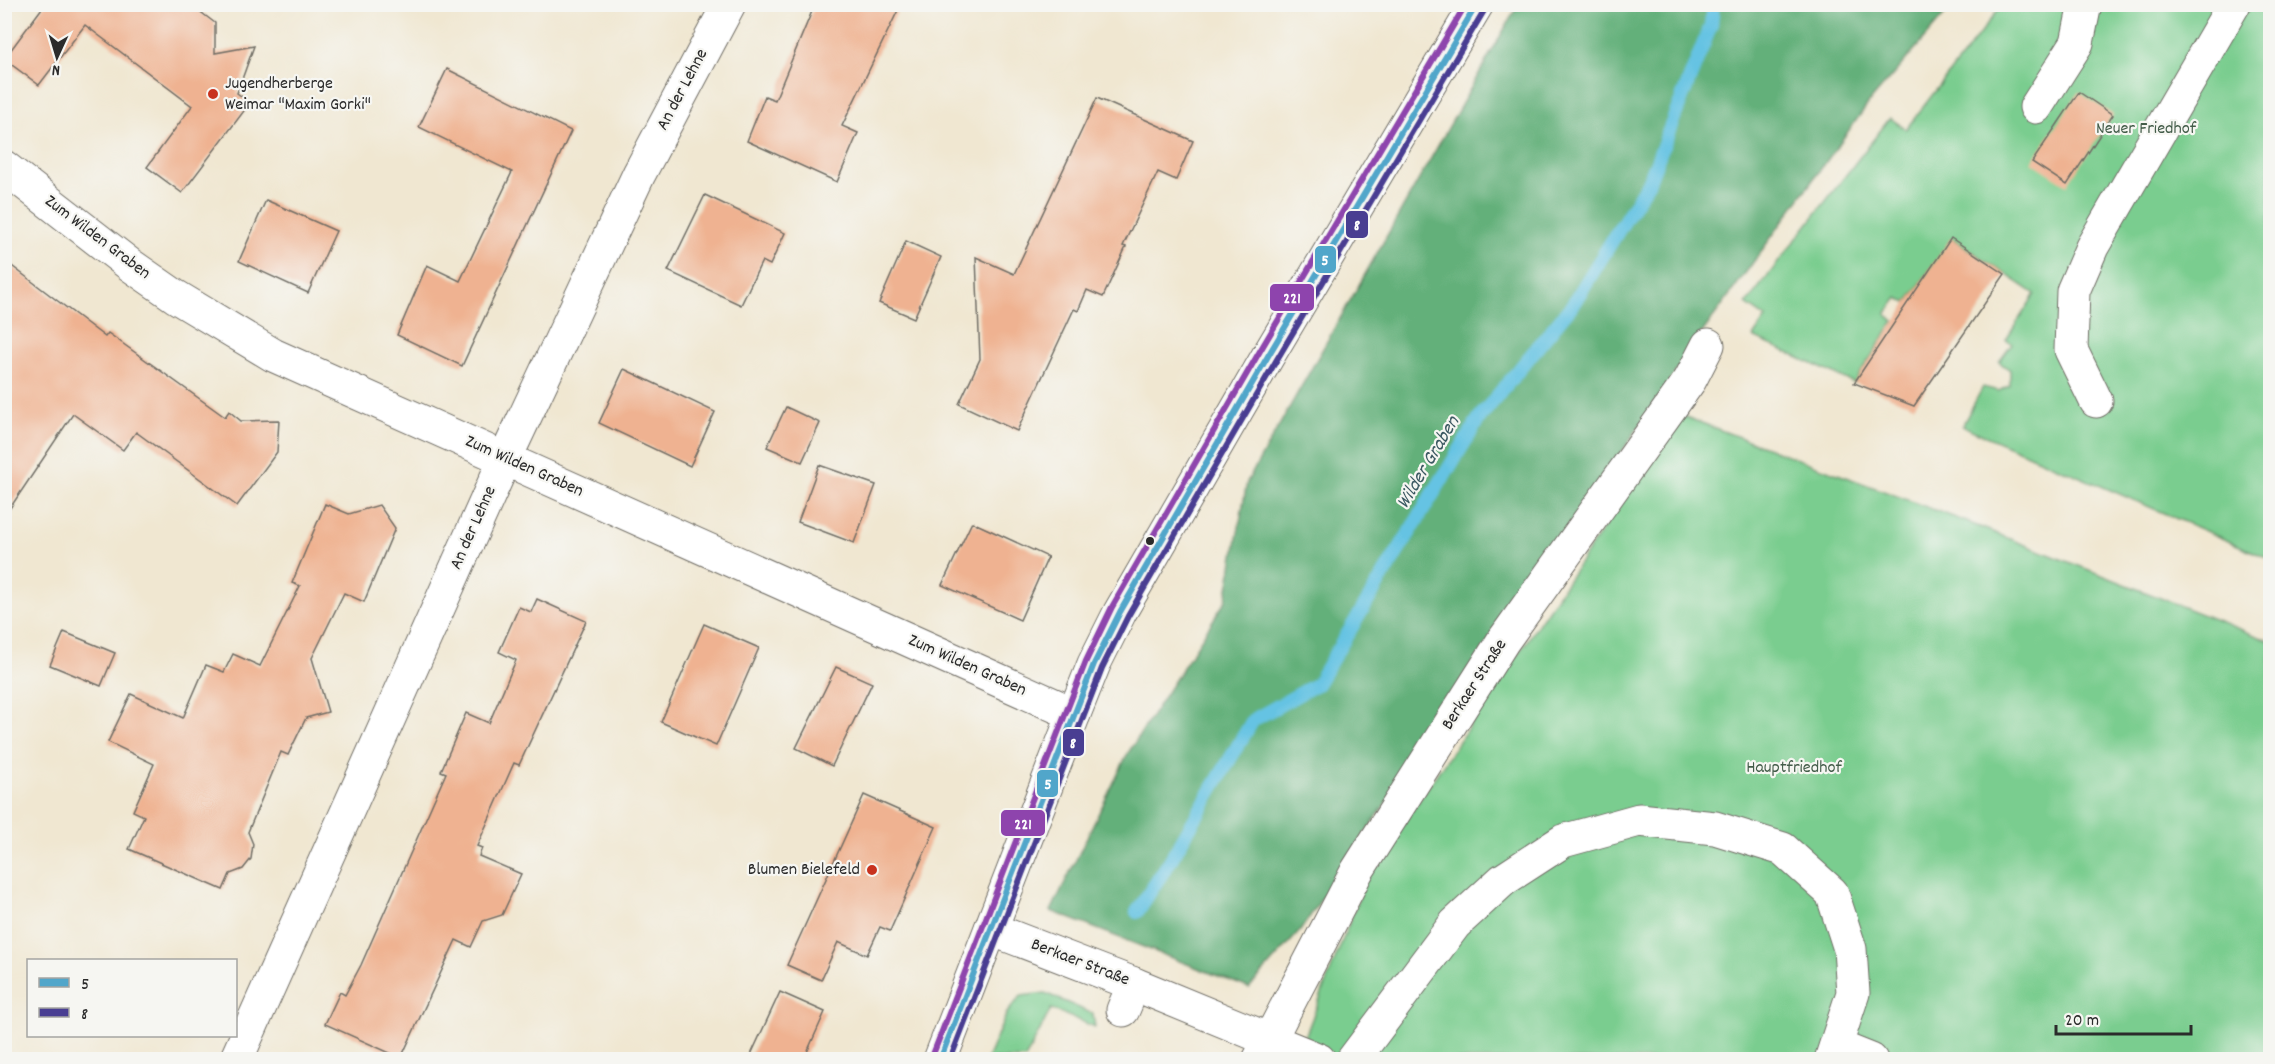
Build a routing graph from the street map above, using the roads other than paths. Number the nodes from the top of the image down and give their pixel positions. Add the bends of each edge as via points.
1 (729, 4) edge
2 (1477, 4) edge
3 (2085, 4) edge
4 (2234, 4) edge
5 (2036, 107) dead end
6 (4, 167) edge
7 (1708, 345) dead end
8 (2096, 400) dead end
9 (505, 459) junction
10 (1074, 714) junction
11 (991, 929) junction
12 (1263, 1050) edge
13 (1834, 1053) edge
14 (236, 1059) edge
15 (940, 1059) edge
16 (1319, 1059) edge
17 (1353, 1059) edge
18 (1871, 1059) edge

1 - 9 street, An der Lehne via 639,174
2 - 10 street via 1126,602
3 - 5 street via 2077,43
4 - 8 street via 2092,247 2073,291 2071,350
6 - 9 street, Zum Wilden Graben via 129,264 221,325 273,355
7 - 12 street, Berkaer Straße via 1689,380 1503,641 1357,871
9 - 10 street, Zum Wilden Graben
9 - 14 street, An der Lehne
10 - 11 street
11 - 12 street, Berkaer Straße via 1128,997
11 - 15 street
12 - 16 street, Berkaer Straße
13 - 17 street via 1853,993 1850,949 1832,893 1783,849 1715,828 1639,820 1563,842 1503,880 1455,924
13 - 18 street

